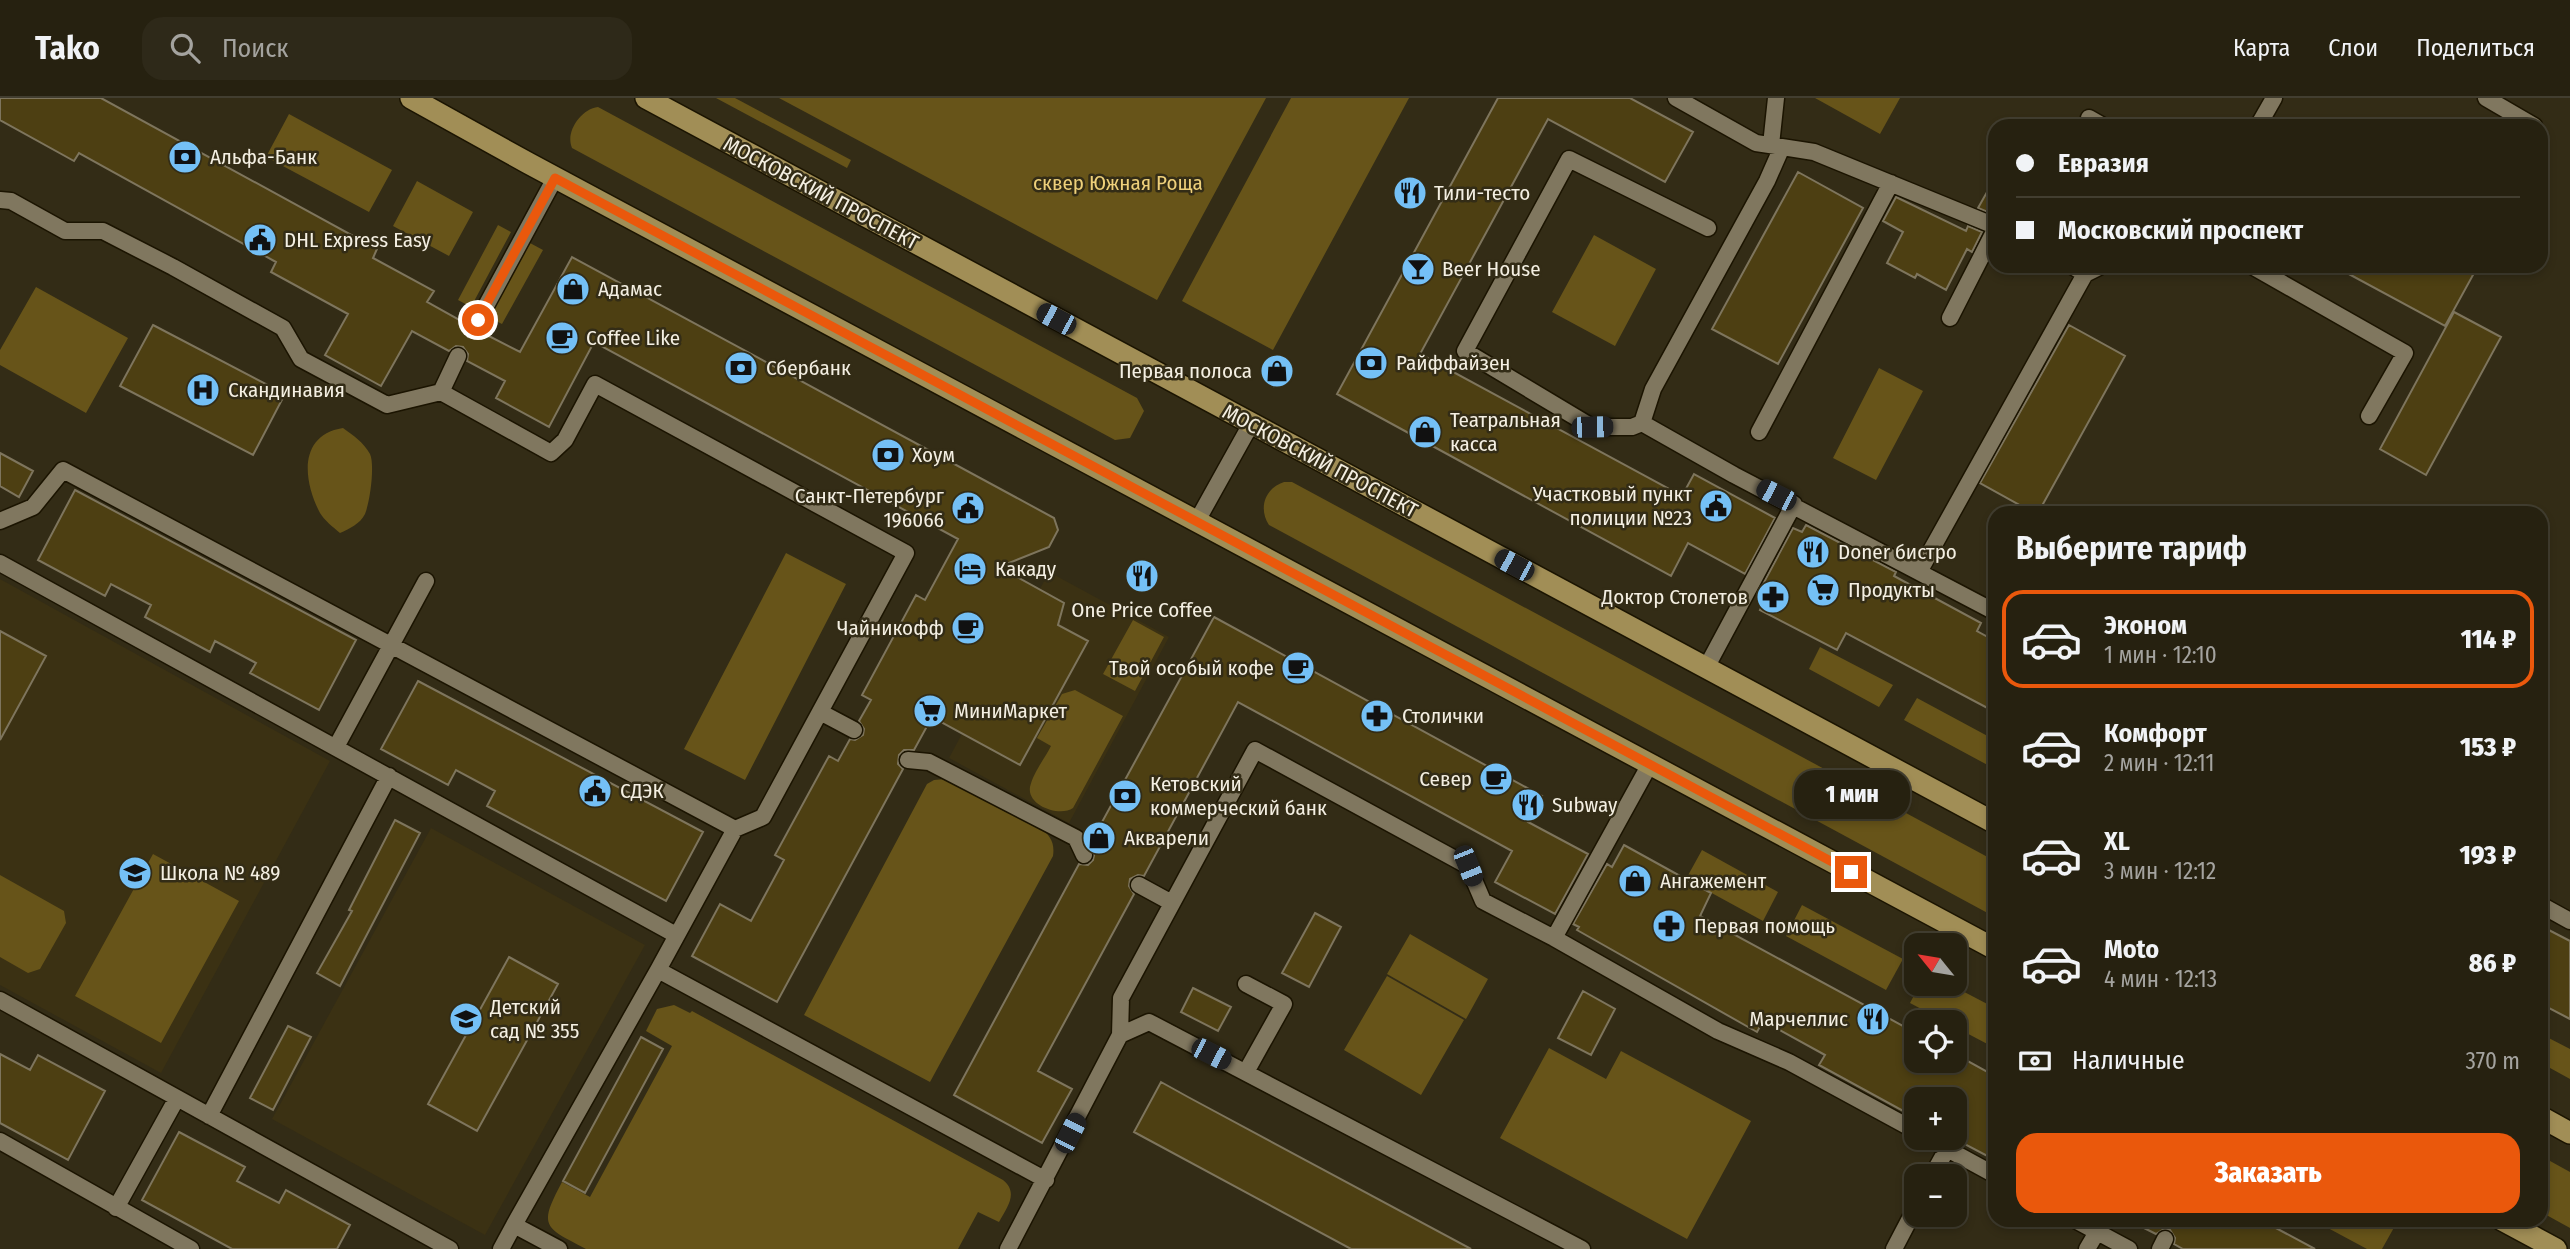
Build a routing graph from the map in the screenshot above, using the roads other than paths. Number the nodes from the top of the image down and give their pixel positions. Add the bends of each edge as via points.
1 (411, 98) edge
2 (646, 98) edge
3 (1676, 98) edge
4 (1776, 98) edge
5 (2486, 98) edge
6 (2267, 101) edge
7 (2261, 119) edge
8 (2522, 119) edge
9 (1776, 146) junction
10 (555, 178) junction
11 (1891, 183) junction
12 (0, 200) edge
13 (1988, 225) edge
14 (1708, 228) dead end
15 (1988, 242) edge
16 (2077, 273) edge
17 (2264, 273) edge
18 (1950, 318) dead end
19 (474, 327) dead end
20 (458, 356) dead end
21 (440, 392) junction
22 (2369, 416) dead end
23 (1642, 423) junction
24 (1251, 424) junction
25 (1759, 432) dead end
26 (1794, 504) junction
27 (0, 521) edge
28 (1197, 521) junction
29 (0, 563) edge
30 (1919, 572) junction
31 (426, 581) dead end
32 (1988, 608) edge
33 (391, 646) junction
34 (1706, 668) junction
35 (820, 712) junction
36 (854, 730) dead end
37 (336, 747) junction
38 (908, 760) dead end
39 (1650, 764) junction
40 (389, 776) junction
41 (1988, 819) edge
42 (734, 829) junction
43 (1084, 855) dead end
44 (1139, 885) dead end
45 (1172, 903) junction
46 (2548, 909) edge
47 (2570, 920) edge
48 (676, 935) junction
49 (1554, 938) junction
50 (1988, 945) edge
51 (658, 970) junction
52 (1246, 984) dead end
53 (0, 1000) edge
54 (1120, 1035) junction
55 (1246, 1072) junction
56 (177, 1098) junction
57 (209, 1116) junction
58 (2548, 1121) edge
59 (1904, 1125) edge
60 (2570, 1133) edge
61 (0, 1141) edge
62 (1949, 1150) edge
63 (1988, 1171) edge
64 (1046, 1180) junction
65 (116, 1208) junction
66 (514, 1225) junction
67 (1906, 1227) edge
68 (2088, 1227) edge
69 (2515, 1227) edge
70 (2097, 1232) junction
71 (191, 1249) edge
72 (450, 1249) edge
73 (501, 1249) edge
74 (559, 1249) edge
75 (1008, 1249) edge
76 (1582, 1249) edge
77 (1894, 1249) edge
78 (2087, 1249) edge
79 (2129, 1249) edge
80 (2556, 1249) edge

1 - 10 main road
2 - 24 main road, МОСКОВСКИЙ ПРОСПЕКТ
3 - 9 lane via 1756,143
4 - 9 lane
5 - 8 lane
6 - 7 lane
9 - 11 lane via 1814,152
9 - 23 lane via 1767,181 1653,389
10 - 19 lane
10 - 28 main road
11 - 13 lane
11 - 25 lane
12 - 21 lane via 11,201 65,231 103,231 173,267 283,328 301,359 387,405
14 - 23 lane via 1569,159 1465,351 1592,427
15 - 18 lane
16 - 30 lane
17 - 22 lane via 2405,353
20 - 21 lane
21 - 35 lane via 551,453 565,440 595,384 906,553
23 - 26 lane
24 - 28 lane
24 - 34 main road, МОСКОВСКИЙ ПРОСПЕКТ
26 - 30 lane
26 - 34 lane
27 - 33 lane via 33,507 62,470
28 - 39 main road
29 - 37 lane
30 - 32 lane
31 - 33 lane
33 - 37 lane
33 - 42 lane
34 - 41 main road, МОСКОВСКИЙ ПРОСПЕКТ
35 - 36 lane
35 - 42 lane via 763,817
37 - 40 lane
38 - 43 lane via 929,762 1076,838
39 - 49 lane
39 - 50 main road
40 - 48 lane
40 - 57 lane
42 - 48 lane
44 - 45 lane
45 - 49 lane via 1255,750 1468,866 1483,901
45 - 54 lane via 1121,998
46 - 47 lane
48 - 51 lane
49 - 59 lane via 1717,1031 1789,1062
51 - 64 lane
51 - 66 lane
52 - 55 lane via 1284,1004
53 - 56 lane
54 - 55 lane via 1149,1022
54 - 64 lane
55 - 76 lane
56 - 57 lane
56 - 65 lane
57 - 72 lane
58 - 60 main road
61 - 65 lane
62 - 63 lane
64 - 75 lane
65 - 71 lane
66 - 73 lane
66 - 74 lane
67 - 77 lane
68 - 70 lane
69 - 80 main road
70 - 78 lane
70 - 79 lane

